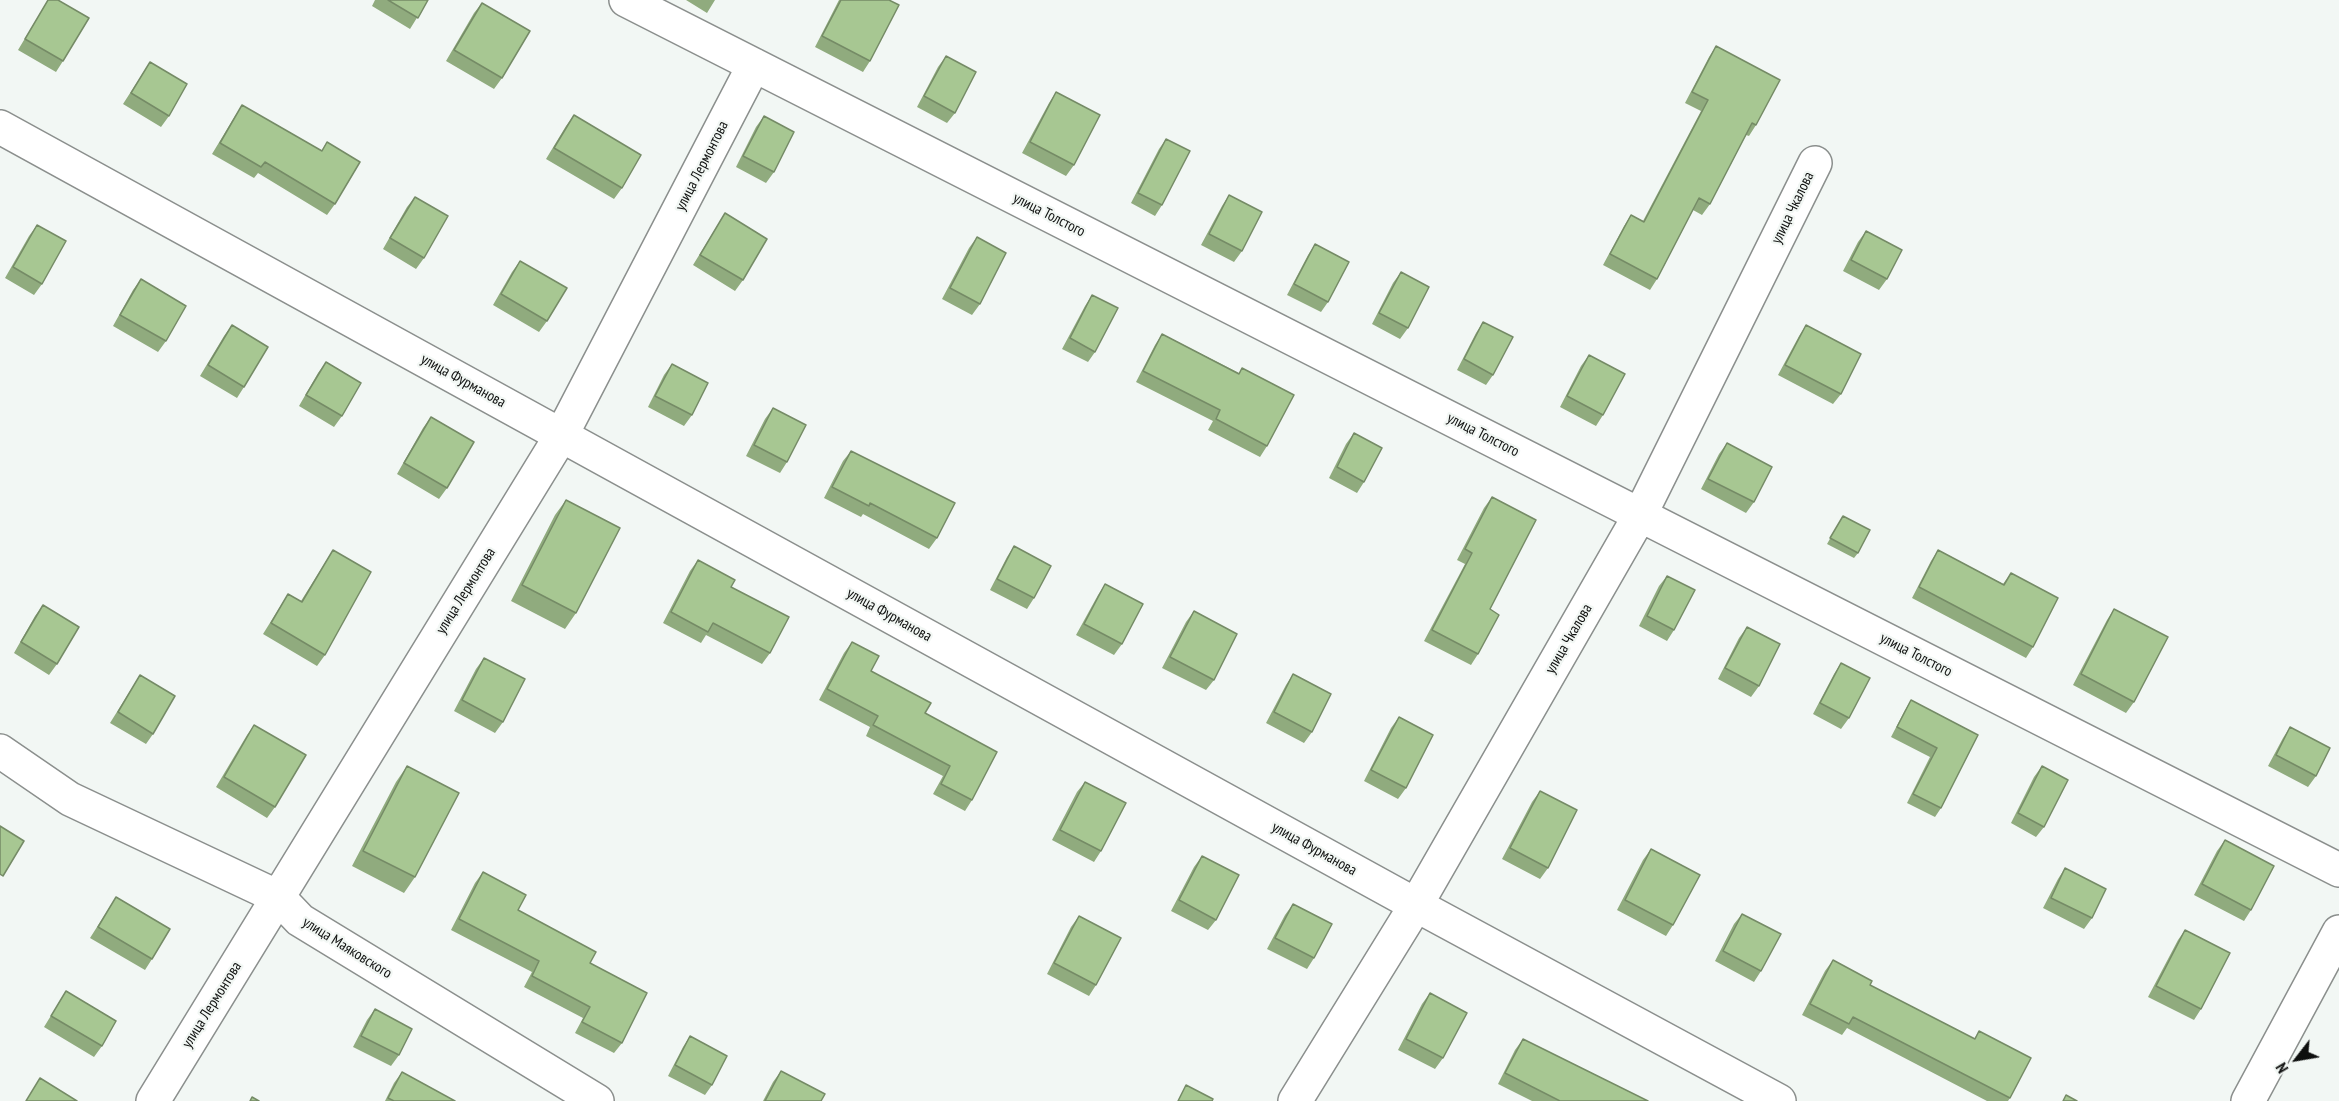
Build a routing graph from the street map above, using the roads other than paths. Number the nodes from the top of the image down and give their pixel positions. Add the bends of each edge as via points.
1 (626, 0) edge
2 (754, 65) junction
3 (0, 127) edge
4 (1815, 163) dead end
5 (561, 436) junction
6 (1640, 515) junction
7 (0, 751) edge
8 (2339, 870) edge
9 (278, 897) junction
10 (1416, 905) junction
11 (2339, 932) edge
12 (153, 1101) edge
13 (597, 1101) edge
14 (1295, 1101) edge
15 (1779, 1101) edge
16 (2248, 1101) edge

1 - 2 street, улица Толстого
2 - 5 street, улица Лермонтова
2 - 6 street, улица Толстого
3 - 5 street, улица Фурманова
4 - 6 street, улица Чкалова
5 - 9 street, улица Лермонтова
5 - 10 street, улица Фурманова
6 - 8 street, улица Толстого
6 - 10 street, улица Чкалова
7 - 9 street, улица Маяковского via 70,798
9 - 12 street, улица Лермонтова
9 - 13 street, улица Маяковского via 300,920
10 - 14 street, улица Чкалова
10 - 15 street, улица Фурманова
11 - 16 street

